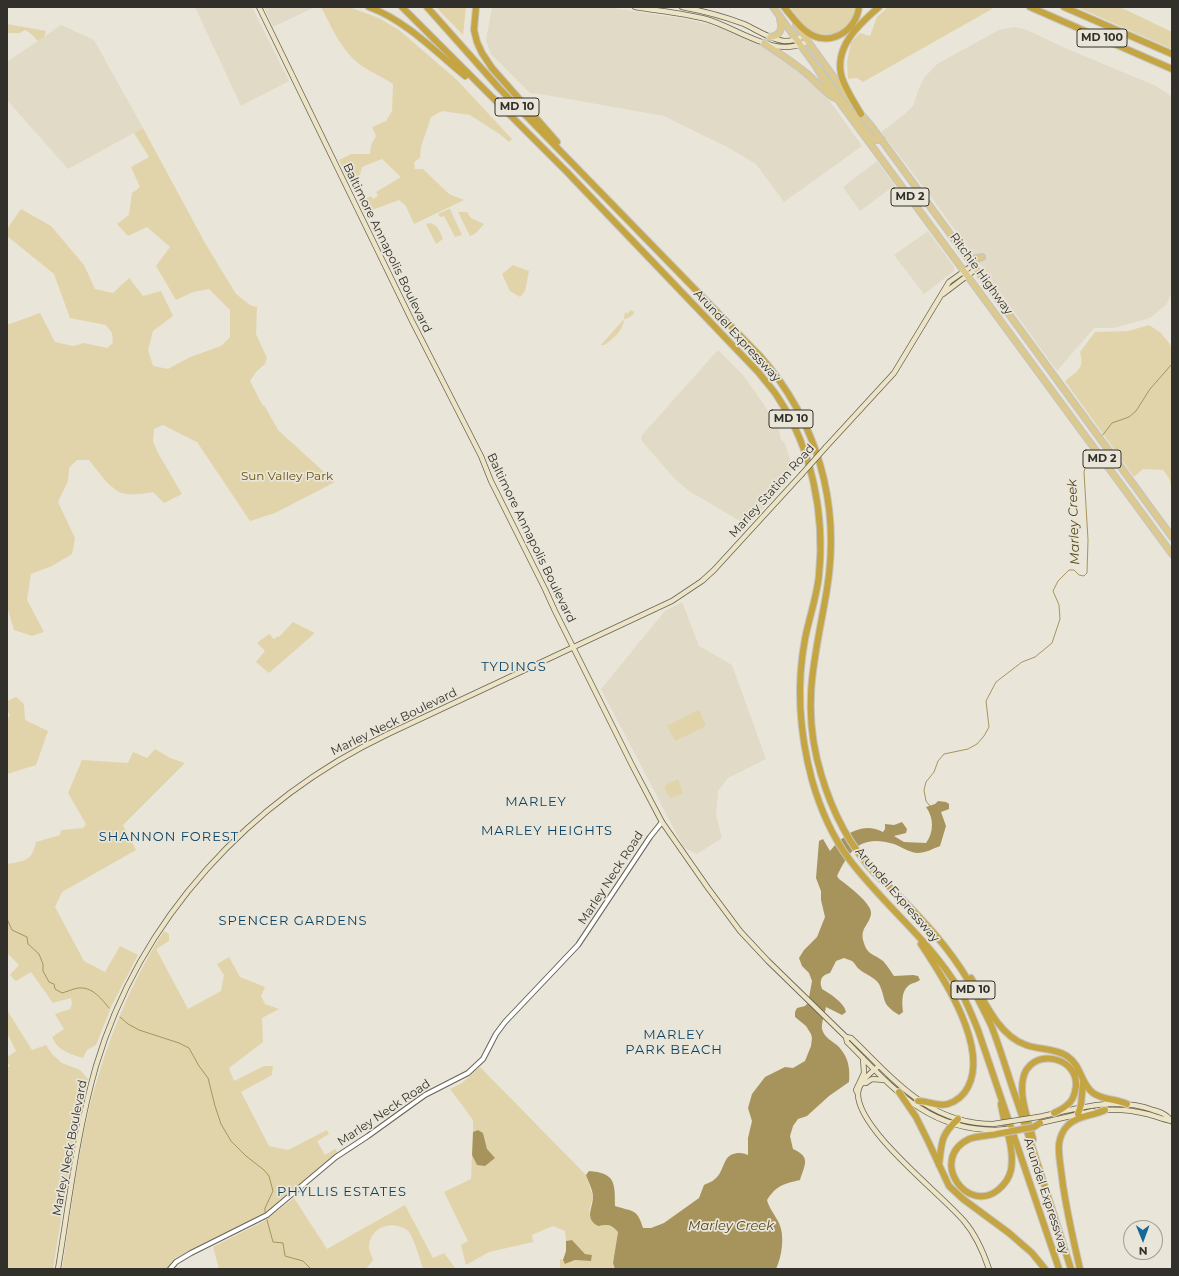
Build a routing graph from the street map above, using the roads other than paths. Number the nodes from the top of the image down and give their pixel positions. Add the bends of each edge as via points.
1 (258, 7) edge
2 (369, 7) edge
3 (402, 7) edge
4 (427, 7) edge
5 (636, 7) edge
6 (682, 7) edge
7 (773, 7) edge
8 (784, 7) edge
9 (859, 7) edge
10 (879, 7) edge
11 (1031, 7) edge
12 (1064, 7) edge
13 (476, 8) edge
14 (779, 15) junction
15 (804, 35) junction
16 (770, 37) junction
17 (808, 41) junction
18 (764, 43) junction
19 (799, 43) junction
20 (1172, 54) edge
21 (815, 65) junction
22 (1172, 69) edge
23 (836, 98) junction
24 (500, 106) junction
25 (861, 114) junction
26 (882, 140) junction
27 (611, 203) junction
28 (967, 257) junction
29 (982, 258) dead end
30 (974, 267) junction
31 (966, 273) junction
32 (1172, 538) edge
33 (1172, 554) edge
34 (573, 647) junction
35 (662, 822) junction
36 (911, 928) junction
37 (955, 960) junction
38 (846, 1037) junction
39 (863, 1058) junction
40 (877, 1067) junction
41 (885, 1080) junction
42 (1083, 1082) junction
43 (862, 1083) junction
44 (899, 1092) junction
45 (858, 1094) junction
46 (1001, 1094) junction
47 (918, 1101) junction
48 (1127, 1104) junction
49 (1105, 1110) junction
50 (1079, 1111) junction
51 (1054, 1113) junction
52 (1039, 1120) junction
53 (1172, 1121) edge
54 (955, 1122) junction
55 (995, 1132) junction
56 (1035, 1156) junction
57 (939, 1167) junction
58 (58, 1269) edge
59 (170, 1269) edge
60 (989, 1269) edge
61 (1045, 1269) edge
62 (1059, 1269) edge
63 (1071, 1269) edge
64 (1080, 1269) edge

1 - 34 main road, Baltimore Annapolis Boulevard
2 - 24 highway via 405,26
3 - 24 highway, Arundel Expressway / MD 10
4 - 27 highway, Arundel Expressway / MD 10 via 499,88
5 - 18 main road via 706,19
6 - 16 main road via 722,16
7 - 14 main road, Ritchie Highway / MD 2
8 - 9 highway via 807,33 825,38 838,36 848,30 856,20
8 - 15 main road, Ritchie Highway / MD 2
10 - 25 highway via 852,34 841,55 842,78
11 - 22 highway, MD 100
12 - 20 highway, MD 100
13 - 27 highway via 475,36 486,60
14 - 16 main road via 781,30 776,36
14 - 19 main road, Ritchie Highway / MD 2
15 - 17 main road, Ritchie Highway / MD 2
15 - 19 main road
16 - 19 main road
17 - 19 main road
17 - 25 main road, Ritchie Highway / MD 2
18 - 19 main road via 782,48
18 - 23 main road via 795,64 830,96
19 - 21 main road, Ritchie Highway / MD 2
21 - 23 main road, Ritchie Highway / MD 2
21 - 26 main road via 826,76 871,138
23 - 31 main road, Ritchie Highway / MD 2
24 - 36 highway, Arundel Expressway / MD 10 via 566,171 759,373 778,397 792,422 806,452 819,516 819,576 801,663 800,686 805,747 812,781 822,810 850,861
25 - 26 main road, Ritchie Highway / MD 2
26 - 28 main road, Ritchie Highway / MD 2
27 - 37 highway, Arundel Expressway / MD 10 via 766,363 794,402 807,429 815,448 830,513 831,543 827,587 813,668 811,713 819,767 830,800 859,854 883,882 926,924
28 - 29 main road
28 - 30 main road, Ritchie Highway / MD 2
30 - 31 main road, Marley Station Road
30 - 32 main road, Ritchie Highway / MD 2
31 - 33 main road, Ritchie Highway / MD 2
31 - 34 main road, Marley Station Road, bridge via 940,296 894,372 720,564 702,581 672,601
34 - 35 main road, Baltimore Annapolis Boulevard
34 - 58 main road, Marley Neck Boulevard via 376,739 329,766 263,813 216,858 162,926 145,953 126,989 103,1044 83,1118
35 - 38 main road, Baltimore Annapolis Boulevard via 727,914 756,948
35 - 59 street, Marley Neck Road via 578,946 505,1022 476,1066 459,1079 425,1096 336,1157 267,1215 191,1253
36 - 46 highway, Arundel Expressway / MD 10 via 962,993
36 - 47 highway via 941,975 959,1011 970,1039 974,1062 972,1080 962,1096 945,1105
37 - 42 highway via 960,962 998,1024 1008,1035 1026,1046 1067,1056 1080,1070
37 - 56 highway, Arundel Expressway / MD 10 via 991,1026
38 - 39 main road, Baltimore Annapolis Boulevard via 847,1042
38 - 40 main road, Baltimore Annapolis Boulevard via 851,1038
39 - 40 main road, Baltimore Annapolis Boulevard
39 - 45 main road via 865,1069 856,1090
40 - 41 main road, Baltimore Annapolis Boulevard
40 - 43 main road
40 - 47 main road, Baltimore Annapolis Boulevard
41 - 43 main road
41 - 44 main road, Baltimore Annapolis Boulevard
42 - 48 highway via 1099,1097
42 - 50 highway
43 - 45 main road
44 - 54 main road, Baltimore Annapolis Boulevard via 926,1113
44 - 57 highway via 916,1118
45 - 60 main road via 864,1112 877,1134 962,1219 982,1249
46 - 55 highway via 1001,1105 1011,1146 1012,1162 1009,1176 995,1192 982,1196 968,1193 958,1185 953,1176 952,1158 958,1148 969,1139
46 - 62 highway, Arundel Expressway / MD 10
47 - 54 main road, Baltimore Annapolis Boulevard
48 - 50 main road, Baltimore Annapolis Boulevard via 1102,1104
48 - 53 main road, Baltimore Annapolis Boulevard via 1157,1111
49 - 50 main road, Baltimore Annapolis Boulevard
49 - 53 main road, Baltimore Annapolis Boulevard via 1127,1110
49 - 64 highway via 1072,1121 1063,1132 1059,1143 1067,1212
50 - 51 main road, Baltimore Annapolis Boulevard
50 - 52 main road, Baltimore Annapolis Boulevard
51 - 52 main road, Baltimore Annapolis Boulevard
51 - 56 highway via 1072,1099 1076,1083 1073,1072 1067,1065 1060,1060 1046,1058 1030,1065 1022,1079 1023,1098 1036,1150
52 - 54 main road, Baltimore Annapolis Boulevard, bridge via 993,1124
52 - 55 highway, bridge via 1034,1127
54 - 55 main road, Baltimore Annapolis Boulevard via 973,1129
54 - 57 highway via 945,1133
56 - 63 highway, Arundel Expressway / MD 10
57 - 61 highway via 949,1186 1021,1243

